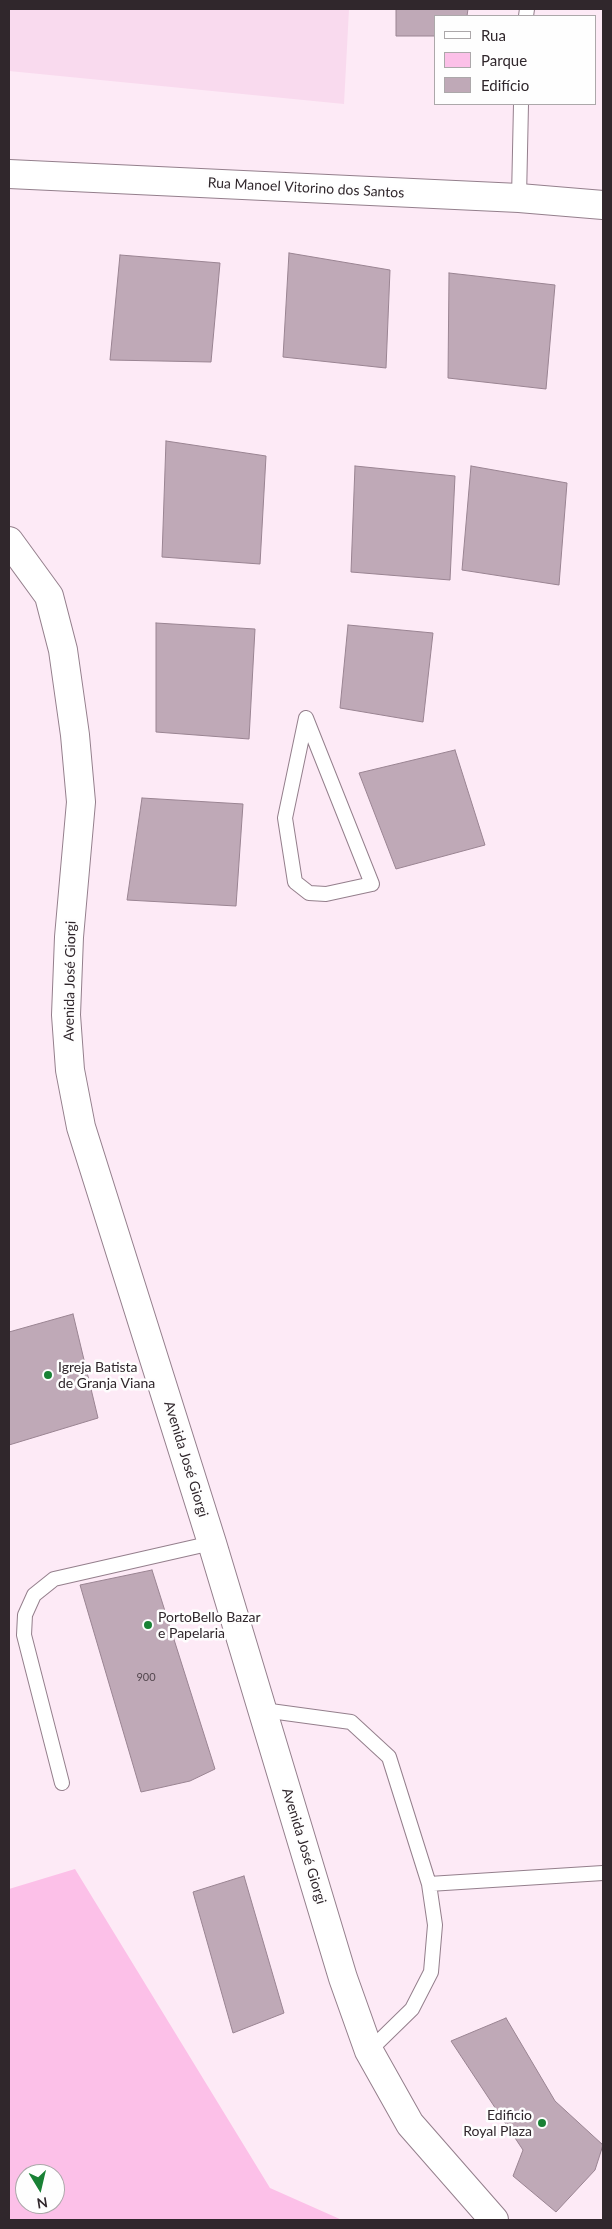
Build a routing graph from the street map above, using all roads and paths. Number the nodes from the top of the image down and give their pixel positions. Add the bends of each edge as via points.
1 (521, 105) edge
2 (9, 174) edge
3 (520, 198) junction
4 (603, 205) edge
5 (9, 541) edge
6 (306, 718) joint
7 (212, 1543) junction
8 (263, 1710) junction
9 (62, 1783) dead end
10 (603, 1873) edge
11 (429, 1884) junction
12 (369, 2051) junction
13 (494, 2220) edge

1 - 3 lane
2 - 3 street, Rua Manoel Vitorino dos Santos
3 - 4 street, Rua Manoel Vitorino dos Santos
5 - 7 street, Avenida José Giorgi via 49,596 64,650 75,735 81,802 69,937 66,1016 70,1070 82,1127
6 - 6 lane via 361,856 372,884 326,894 309,893 295,882 285,818
7 - 8 street, Avenida José Giorgi
7 - 9 lane via 54,1579 34,1595 26,1615 24,1635
8 - 11 lane via 351,1722 389,1756
8 - 12 street, Avenida José Giorgi via 343,1978
10 - 11 lane
11 - 12 lane via 435,1925 431,1972 412,2009
12 - 13 street, Avenida José Giorgi via 410,2124

